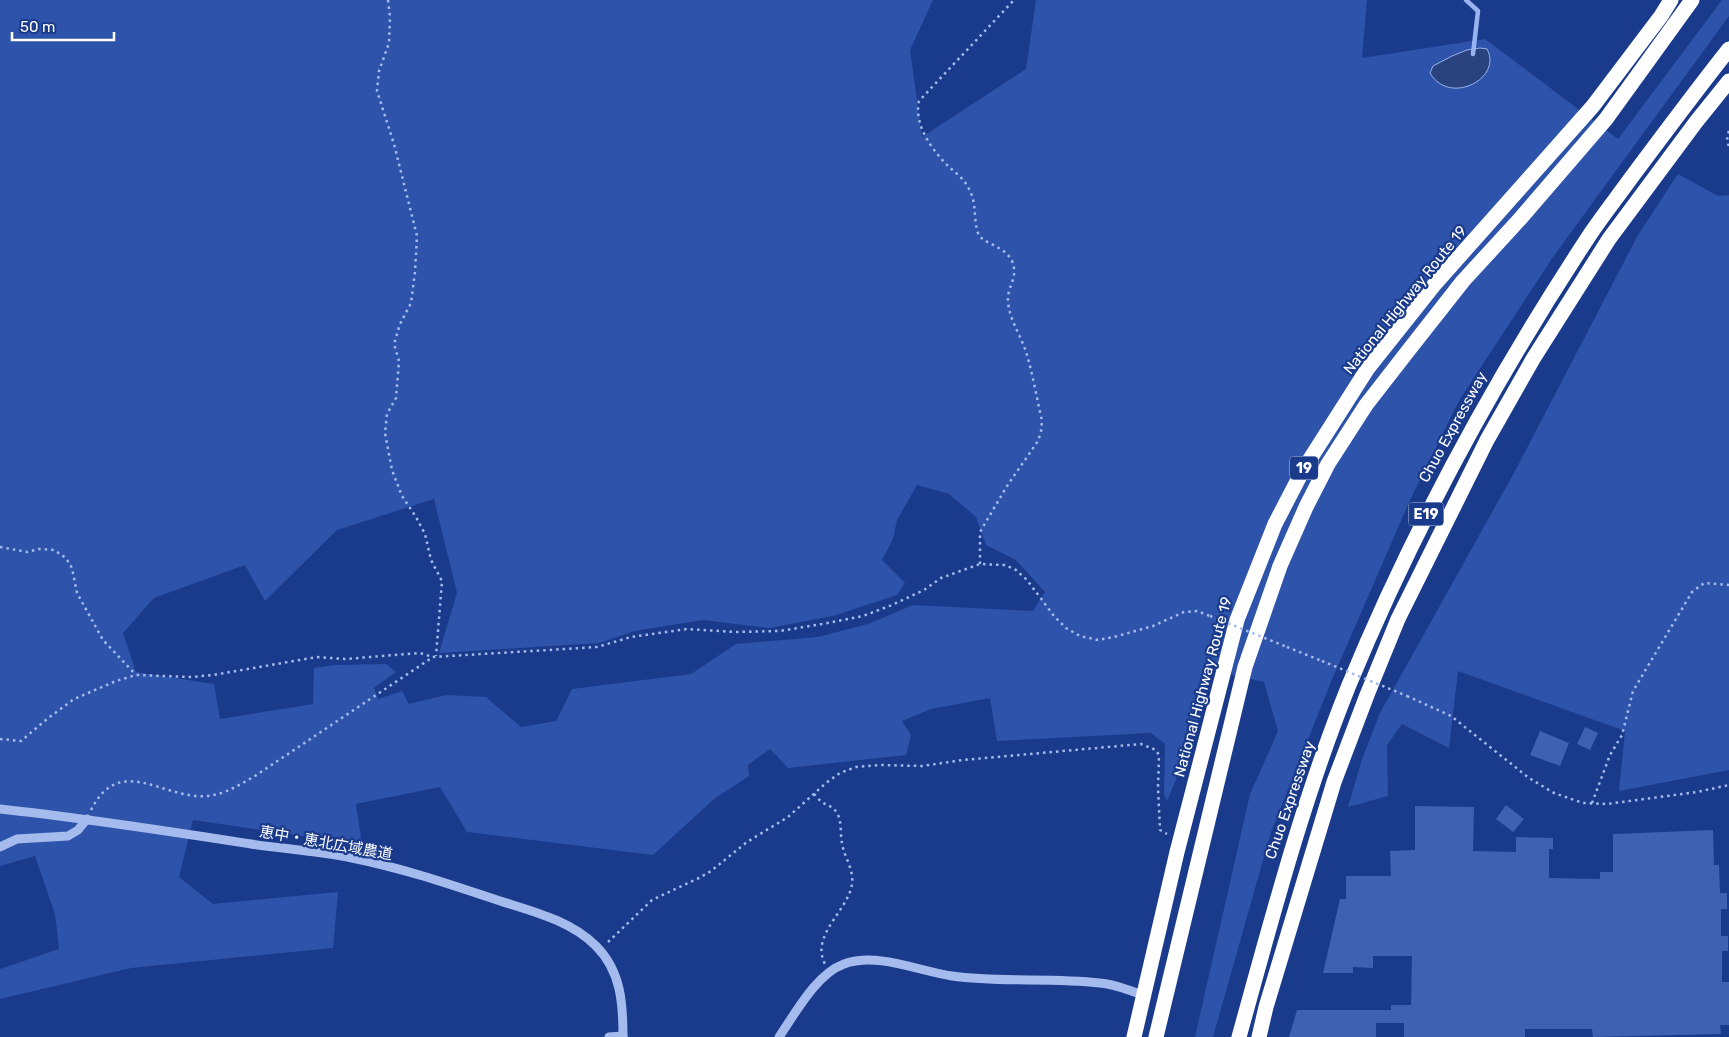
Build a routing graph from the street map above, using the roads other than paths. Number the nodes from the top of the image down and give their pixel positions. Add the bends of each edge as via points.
1 (1671, 0) edge
2 (1692, 0) edge
3 (1729, 49) edge
4 (1729, 81) edge
5 (0, 809) edge
6 (87, 818) junction
7 (0, 847) edge
8 (1144, 995) junction
9 (623, 1036) edge
10 (610, 1037) edge
11 (779, 1037) edge
12 (1134, 1037) edge
13 (1156, 1037) edge
14 (1239, 1037) edge
15 (1259, 1037) edge

1 - 8 highway, National Highway Route 19 / 19 via 1593,106 1434,285 1368,368 1303,470 1275,524 1237,620
2 - 13 highway, 19 via 1606,119 1463,281 1366,405 1306,507 1280,566 1245,667
3 - 14 highway, Chuo Expressway / E19 via 1593,230 1515,351 1421,524 1348,687 1315,776 1284,872
4 - 15 highway, E19 via 1609,240 1533,359 1487,440 1398,618 1334,782
5 - 6 street, 恵中・恵北広域農道
6 - 7 street via 78,830 68,836 17,839
6 - 9 street, 恵中・恵北広域農道 via 351,858 414,873 560,922 573,928 599,950 614,970 623,1007
8 - 11 street via 1102,983 983,979 884,962 852,962 830,972
8 - 12 highway, National Highway Route 19 / 19
9 - 10 street

